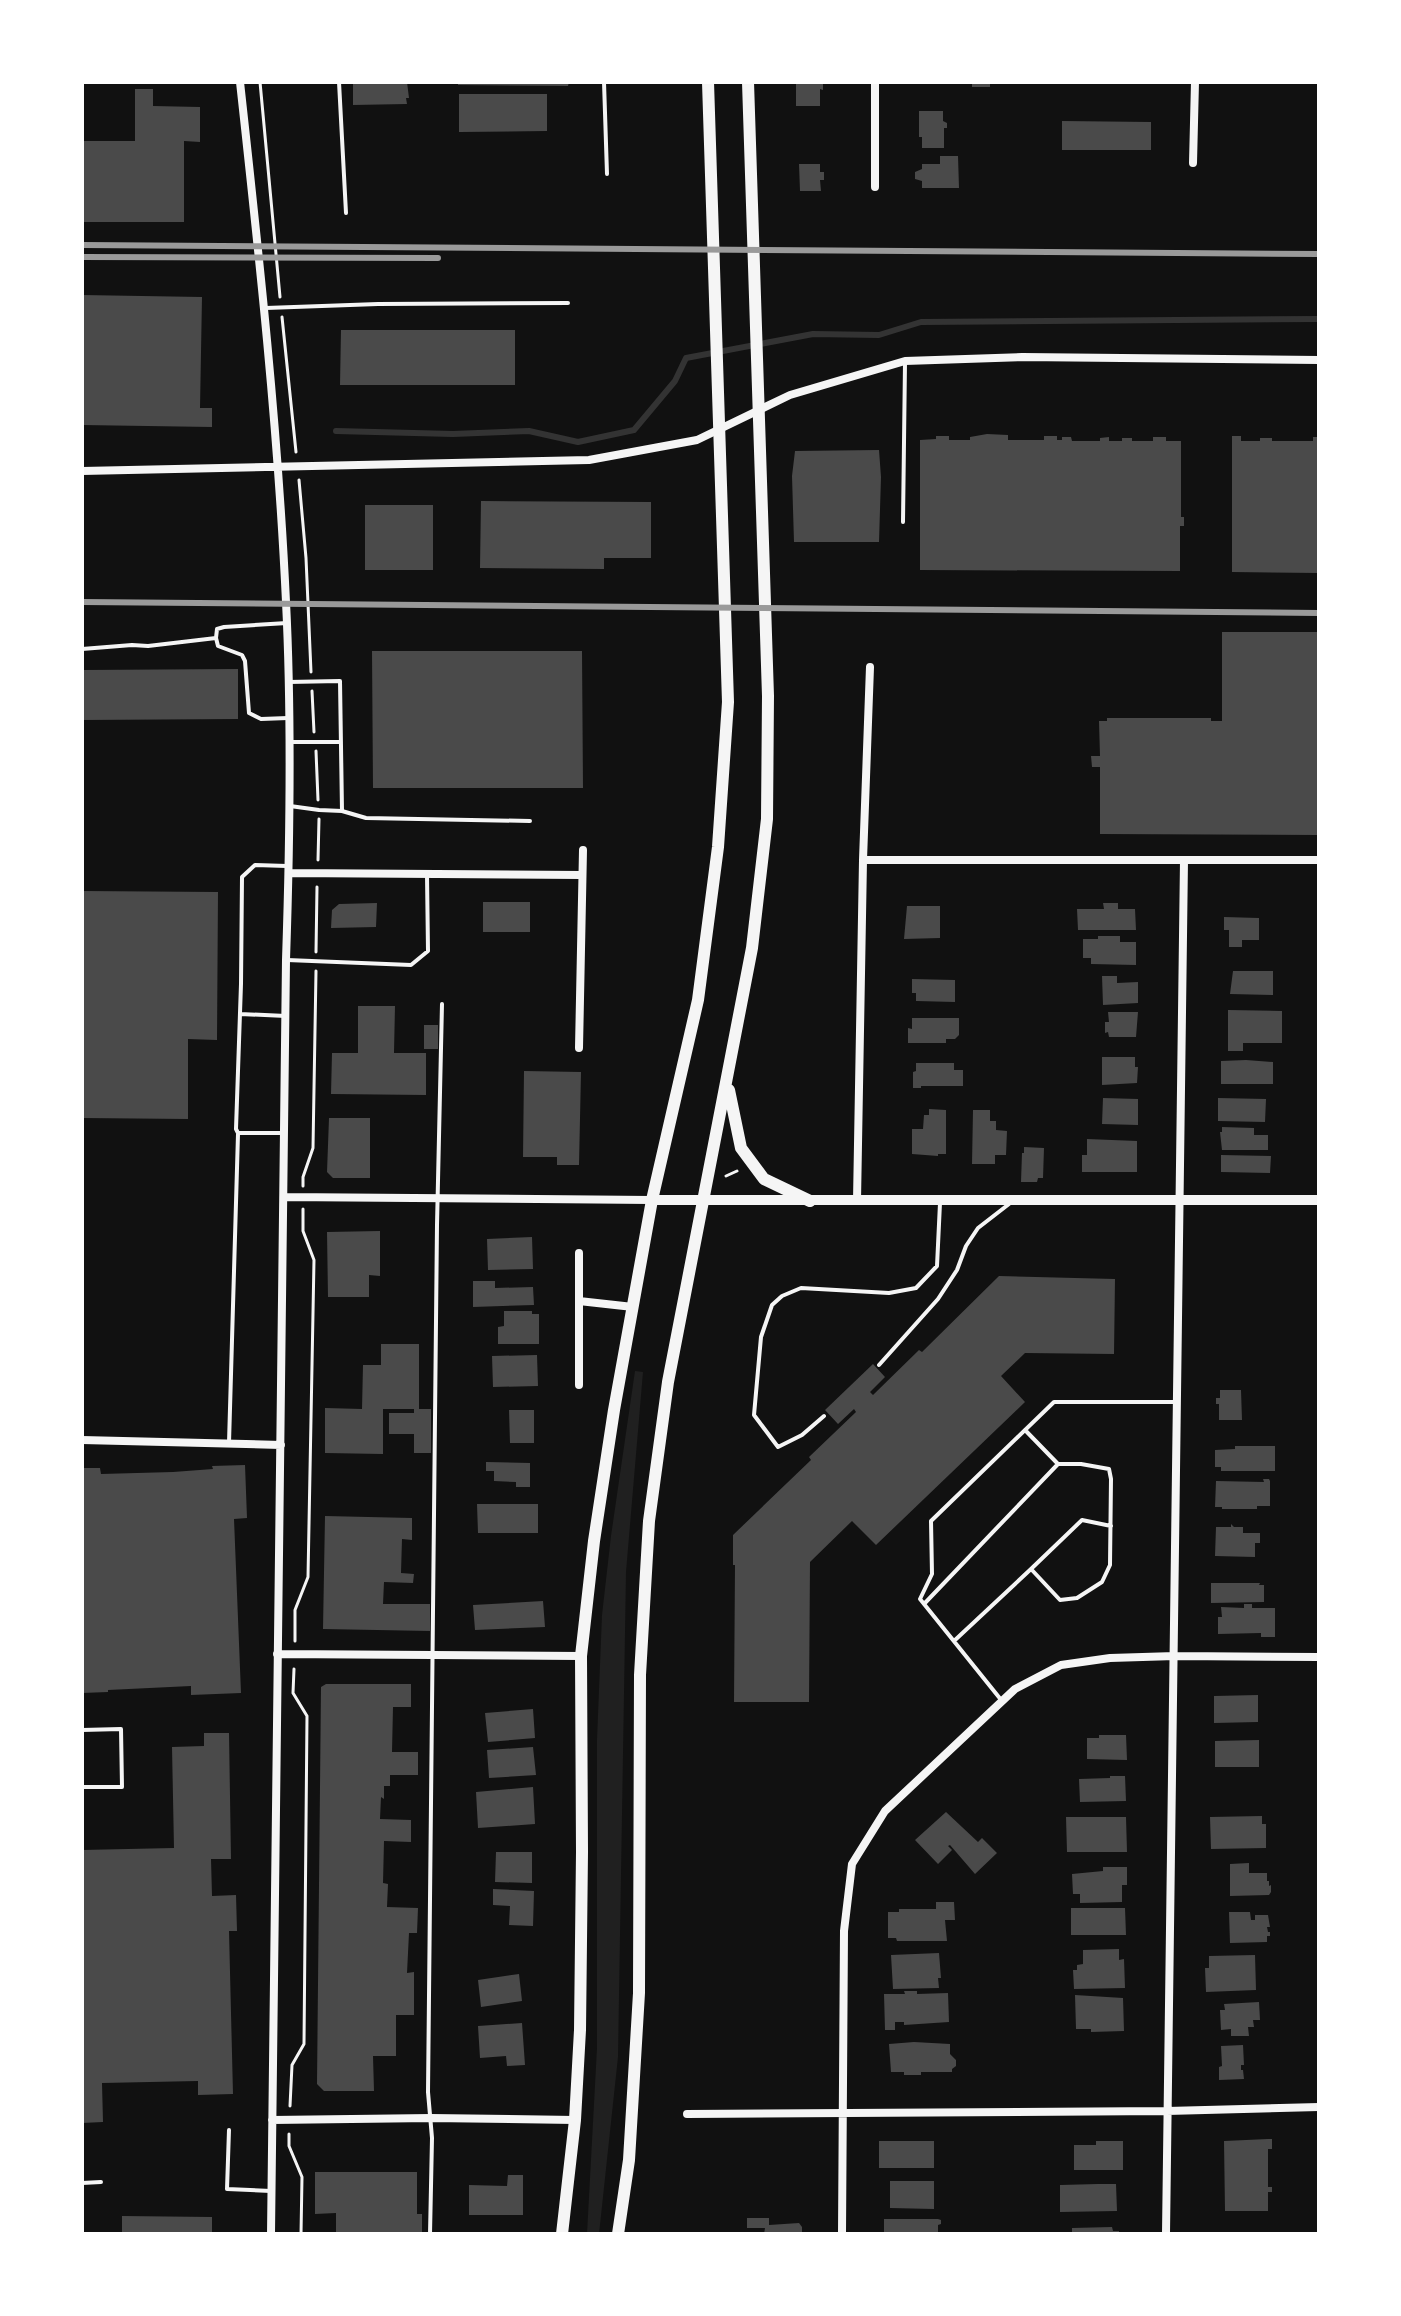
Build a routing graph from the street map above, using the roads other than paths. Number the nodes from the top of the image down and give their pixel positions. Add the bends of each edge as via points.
1 (240, 82) edge
2 (339, 82) edge
3 (604, 82) edge
4 (708, 82) edge
5 (748, 82) edge
6 (875, 82) edge
7 (1195, 82) edge
8 (1193, 163) dead end
9 (607, 174) dead end
10 (875, 187) dead end
11 (346, 213) dead end
12 (568, 303) dead end
13 (263, 308) junction
14 (1319, 360) edge
15 (905, 361) junction
16 (277, 466) junction
17 (82, 471) edge
18 (903, 522) dead end
19 (287, 623) junction
20 (216, 638) junction
21 (82, 649) edge
22 (870, 667) dead end
23 (288, 682) junction
24 (288, 718) junction
25 (289, 742) junction
26 (341, 742) junction
27 (290, 806) junction
28 (342, 811) junction
29 (530, 821) dead end
30 (583, 850) dead end
31 (863, 860) junction
32 (1184, 860) junction
33 (1319, 860) edge
34 (289, 869) junction
35 (427, 875) junction
36 (582, 875) junction
37 (286, 960) junction
38 (442, 1004) dead end
39 (240, 1014) junction
40 (287, 1016) junction
41 (579, 1048) dead end
42 (728, 1080) junction
43 (238, 1133) junction
44 (285, 1133) junction
45 (284, 1197) junction
46 (438, 1198) junction
47 (1180, 1199) junction
48 (652, 1200) junction
49 (704, 1200) junction
50 (1014, 1200) junction
51 (1319, 1200) edge
52 (810, 1201) junction
53 (857, 1201) junction
54 (940, 1201) junction
55 (579, 1253) dead end
56 (579, 1301) junction
57 (633, 1307) junction
58 (879, 1365) dead end
59 (579, 1385) dead end
60 (1178, 1402) junction
61 (824, 1416) dead end
62 (1025, 1430) junction
63 (82, 1440) edge
64 (229, 1443) junction
65 (281, 1445) junction
66 (1058, 1464) junction
67 (1111, 1526) junction
68 (1031, 1569) junction
69 (924, 1604) junction
70 (954, 1641) junction
71 (277, 1654) junction
72 (433, 1655) junction
73 (581, 1656) junction
74 (1175, 1656) junction
75 (1319, 1657) edge
76 (1002, 1701) junction
77 (82, 1730) edge
78 (82, 1787) edge
79 (1319, 2107) edge
80 (1167, 2111) junction
81 (844, 2112) junction
82 (687, 2114) dead end
83 (431, 2118) junction
84 (272, 2120) junction
85 (575, 2120) junction
86 (229, 2130) dead end
87 (101, 2182) dead end
88 (82, 2183) edge
89 (271, 2191) junction
90 (271, 2234) edge
91 (430, 2234) edge
92 (562, 2234) edge
93 (618, 2234) edge
94 (842, 2234) edge
95 (1166, 2234) edge

1 - 13 street
2 - 11 lane
3 - 9 lane
4 - 48 main road via 728,702 718,847 698,1000
5 - 42 main road via 768,696 767,819 752,948
6 - 10 street
7 - 8 street
12 - 13 lane
13 - 16 street
14 - 15 street
15 - 16 street via 790,395 697,440 589,460
15 - 18 lane
16 - 17 street
16 - 19 street
19 - 20 lane via 224,627 217,629
19 - 23 street
20 - 21 lane
20 - 24 lane via 218,646 245,661 249,713 261,719
22 - 31 street
23 - 24 street
23 - 26 lane via 340,681
24 - 25 street
25 - 26 lane
25 - 27 street
26 - 28 lane
27 - 28 lane
27 - 34 street
28 - 29 lane via 366,818
30 - 36 street
31 - 32 street
31 - 53 street
32 - 33 street
32 - 47 street
34 - 35 street
34 - 37 street
34 - 39 lane via 255,865 242,877
35 - 36 street
35 - 37 lane via 428,951 411,965
36 - 41 street
37 - 40 street
38 - 46 lane
39 - 40 lane
39 - 43 lane
40 - 44 street
42 - 49 main road
42 - 52 main road via 741,1148 764,1179
43 - 44 lane
43 - 64 lane
44 - 45 street
45 - 46 street
45 - 65 street
46 - 48 street
46 - 72 lane
47 - 50 street
47 - 51 street
47 - 60 street
48 - 49 street
48 - 57 main road
49 - 52 street
49 - 93 main road via 668,1382 649,1521 640,1675 639,1993 629,2160
50 - 54 street
50 - 58 lane via 978,1228 938,1299
52 - 53 street
53 - 54 street
54 - 61 lane via 937,1266 916,1288 889,1293 801,1288 772,1305 761,1337 754,1415 778,1447
55 - 56 street
56 - 57 street
56 - 59 street
57 - 73 main road via 594,1541
60 - 62 lane via 1054,1402
60 - 74 street
62 - 66 lane
62 - 69 lane via 931,1521 932,1574 920,1599
63 - 64 street
64 - 65 street
65 - 71 street
66 - 67 lane via 1109,1469
66 - 69 lane
67 - 68 lane via 1082,1520
67 - 68 lane via 1110,1565 1102,1582 1077,1598 1060,1600
68 - 70 lane
69 - 70 lane
70 - 76 lane
71 - 72 street
71 - 84 street
72 - 73 street
72 - 83 lane
73 - 85 main road
74 - 75 street
74 - 76 street via 1061,1665
74 - 80 street
76 - 81 street via 885,1811 852,1864 844,1931
77 - 78 lane via 121,1729 122,1787
79 - 80 street
80 - 81 street
80 - 95 street
81 - 82 street
81 - 94 street
83 - 84 street
83 - 85 street
83 - 91 lane
84 - 89 street
85 - 92 main road
86 - 89 lane via 227,2189
87 - 88 lane
89 - 90 street

